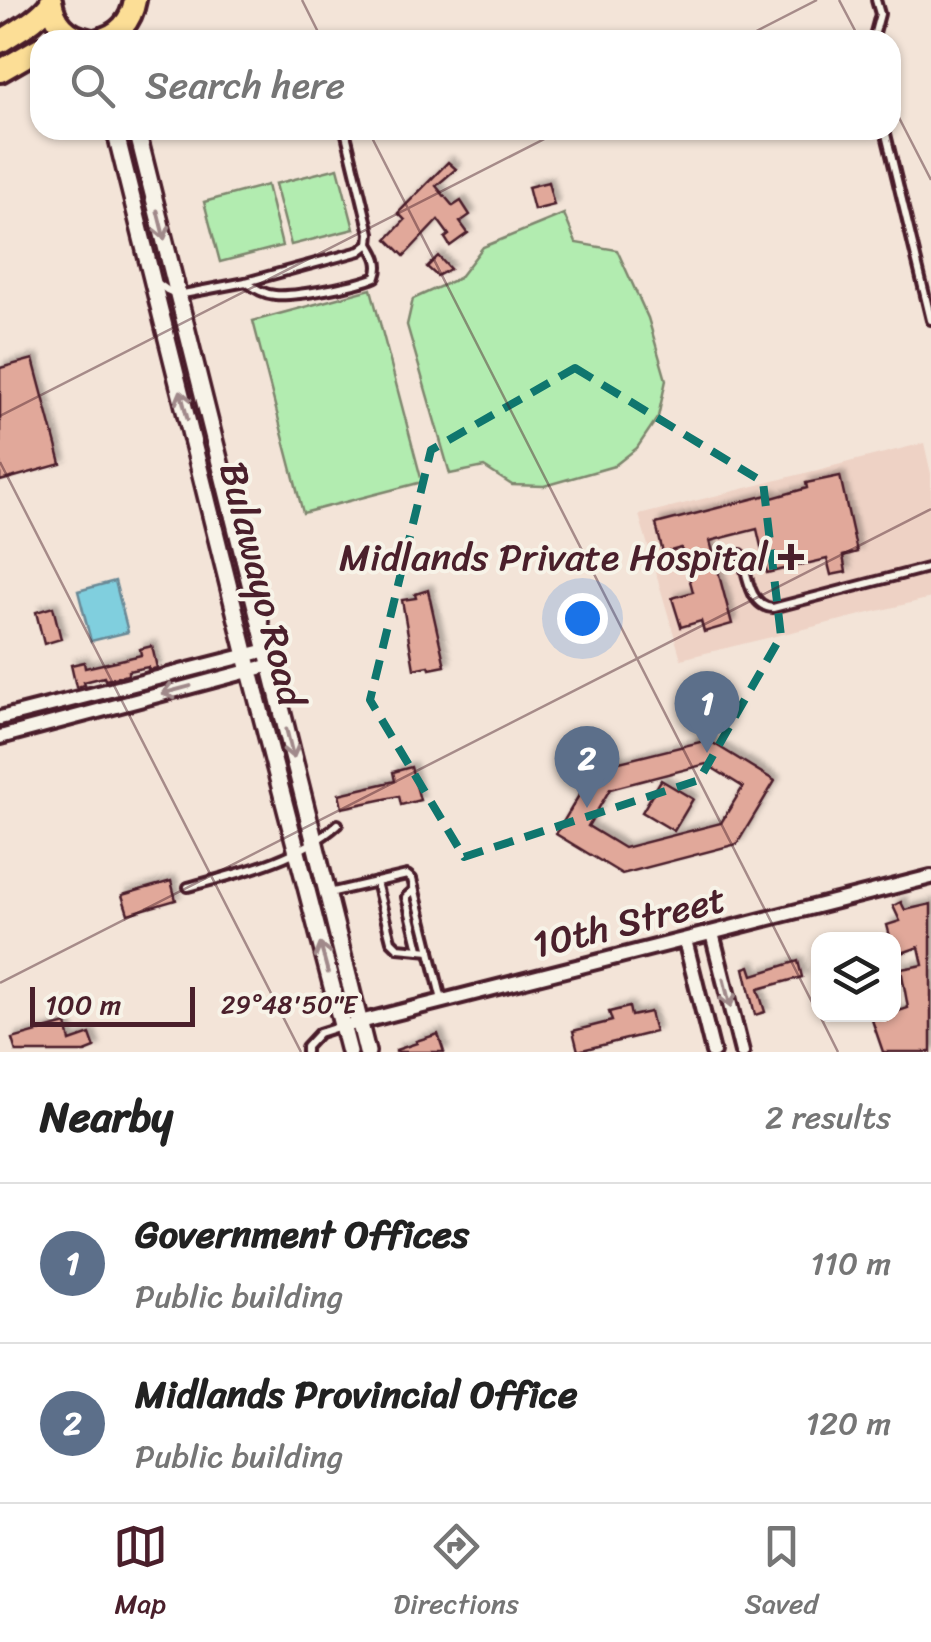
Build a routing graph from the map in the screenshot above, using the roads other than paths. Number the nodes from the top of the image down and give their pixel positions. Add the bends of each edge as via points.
1 (135, 0) edge
2 (876, 0) edge
3 (51, 2) edge
4 (64, 30) edge
5 (123, 30) edge
6 (875, 30) edge
7 (0, 42) edge
8 (30, 54) edge
9 (0, 71) edge
10 (117, 140) edge
11 (140, 140) edge
12 (347, 140) edge
13 (887, 140) edge
14 (368, 244) junction
15 (152, 279) junction
16 (246, 282) junction
17 (178, 294) junction
18 (162, 317) junction
19 (931, 320) edge
20 (741, 554) dead end
21 (931, 568) edge
22 (269, 658) junction
23 (248, 663) junction
24 (0, 718) edge
25 (0, 737) edge
26 (338, 824) dead end
27 (315, 844) junction
28 (296, 850) junction
29 (931, 876) edge
30 (376, 882) junction
31 (188, 888) dead end
32 (415, 889) junction
33 (328, 893) junction
34 (712, 933) junction
35 (685, 940) junction
36 (419, 949) junction
37 (431, 952) junction
38 (442, 1000) junction
39 (360, 1022) junction
40 (342, 1026) junction
41 (306, 1052) edge
42 (349, 1052) edge
43 (367, 1052) edge
44 (713, 1052) edge
45 (742, 1052) edge

1 - 5 highway
2 - 6 lane
3 - 4 highway
3 - 7 highway
8 - 9 highway
10 - 15 street, Bulawayo Road
11 -> 17 street, Bulawayo Road
12 - 14 lane
13 - 19 lane
14 - 16 lane via 360,252
14 - 16 lane via 379,265 372,280 276,296
15 - 17 lane
15 - 18 street, Bulawayo Road
16 - 17 lane
17 - 18 lane
17 - 22 street, Bulawayo Road
23 -> 18 street, Bulawayo Road
20 - 21 lane via 763,608
22 - 23 street
22 -> 27 street, Bulawayo Road
23 - 24 street
23 -> 25 street
23 - 28 street, Bulawayo Road
26 - 27 lane
27 - 28 lane
27 - 33 street, Bulawayo Road
28 - 31 lane
40 -> 28 street, Bulawayo Road
29 - 34 street, 10th Street
30 - 32 lane via 407,875
30 - 33 lane
30 - 36 lane via 391,941
32 - 36 lane via 406,897
32 - 37 lane
33 - 39 street, Bulawayo Road
34 - 35 street, 10th Street
34 -> 45 street
35 - 38 street, 10th Street
35 - 44 street
36 - 37 lane
37 - 38 lane
38 - 39 street, 10th Street
39 - 40 street, 10th Street
39 - 43 street, Bulawayo Road
40 - 41 lane via 319,1033
40 - 42 street, Bulawayo Road

